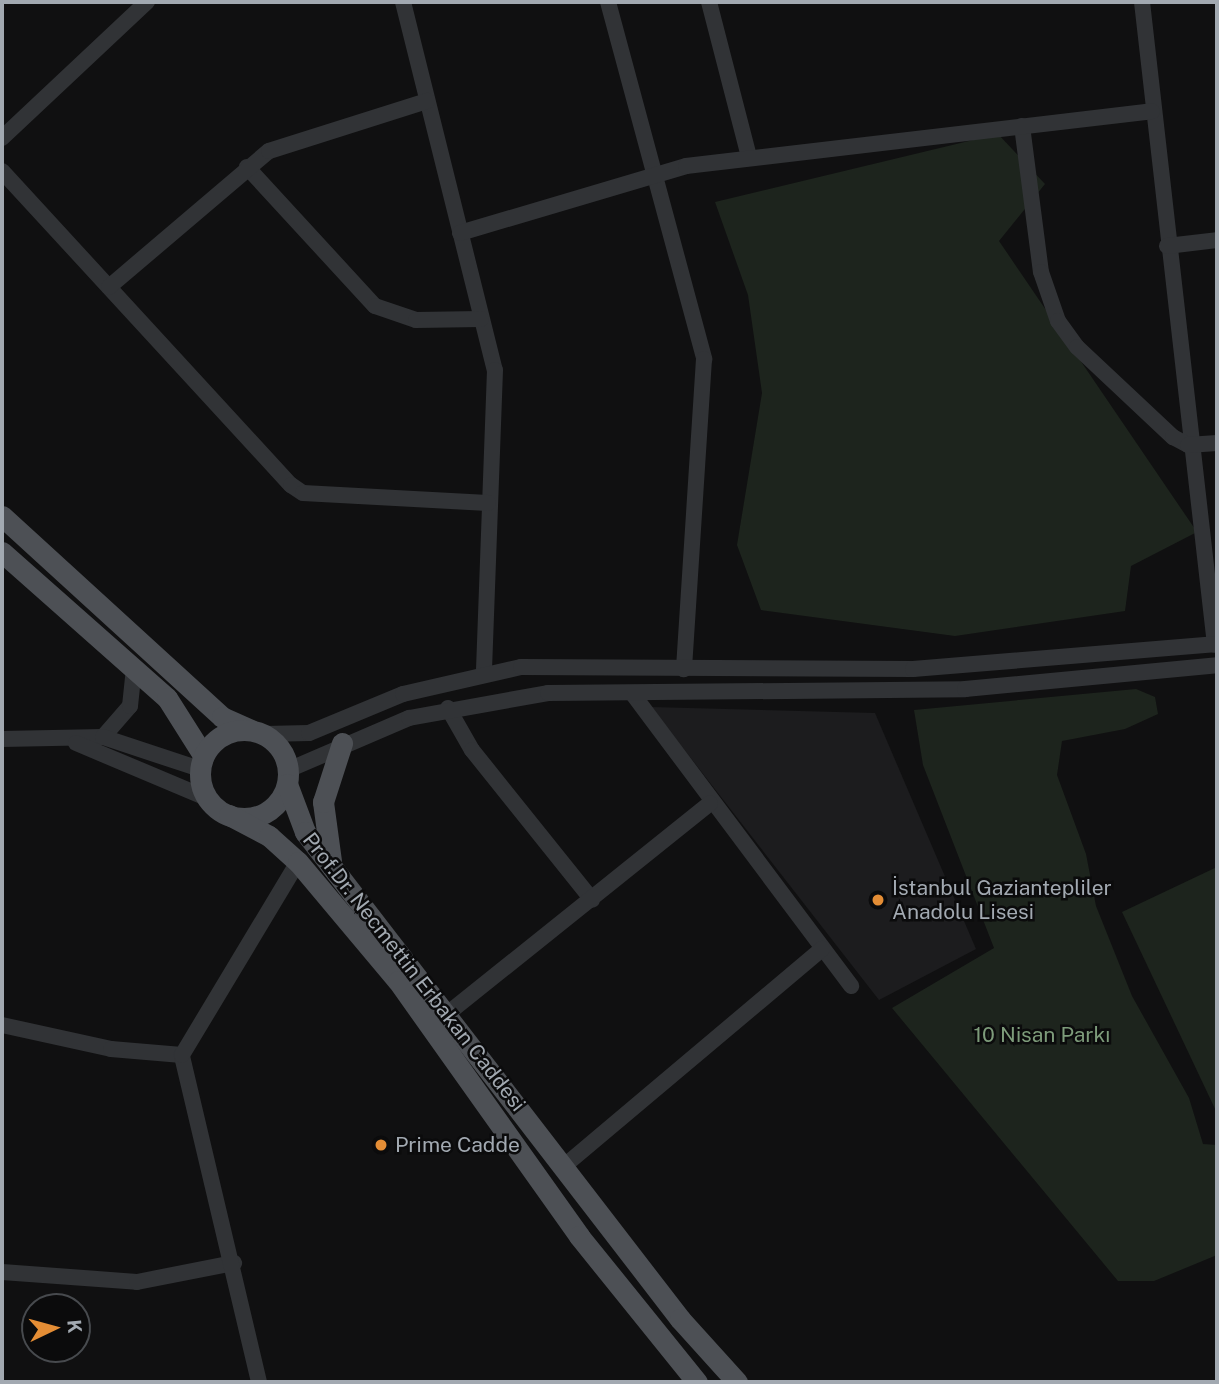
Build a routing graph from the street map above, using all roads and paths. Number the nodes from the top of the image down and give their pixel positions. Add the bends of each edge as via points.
1 (147, 2) edge
2 (403, 2) edge
3 (608, 2) edge
4 (709, 2) edge
5 (1142, 2) edge
6 (428, 101) junction
7 (1153, 111) junction
8 (1023, 126) junction
9 (2, 138) edge
10 (748, 157) junction
11 (247, 167) junction
12 (2, 171) edge
13 (655, 177) junction
14 (460, 233) junction
15 (1217, 240) edge
16 (1167, 246) junction
17 (109, 287) junction
18 (481, 319) junction
19 (1217, 443) edge
20 (1192, 444) junction
21 (488, 503) junction
22 (2, 516) edge
23 (2, 552) edge
24 (1216, 645) edge
25 (1217, 665) edge
26 (134, 667) junction
27 (684, 669) junction
28 (484, 673) junction
29 (632, 693) junction
30 (448, 708) junction
31 (258, 732) junction
32 (103, 737) junction
33 (2, 739) edge
34 (74, 742) junction
35 (342, 743) junction
36 (201, 762) junction
37 (287, 777) junction
38 (206, 798) junction
39 (710, 803) junction
40 (229, 816) junction
41 (298, 862) junction
42 (332, 867) junction
43 (592, 900) junction
44 (822, 949) junction
45 (850, 986) dead end
46 (447, 1014) junction
47 (2, 1025) edge
48 (181, 1055) junction
49 (564, 1167) junction
50 (234, 1263) junction
51 (2, 1272) edge
52 (259, 1382) edge
53 (697, 1382) edge
54 (737, 1382) edge

1 - 9 street
2 - 6 street
3 - 13 street
4 - 10 street
5 - 7 street
6 - 11 street via 297,137
6 - 14 street
7 - 8 street
7 - 16 street
8 - 10 street
8 - 20 street via 1041,272 1058,321 1077,347 1173,437
10 - 13 street
11 - 17 street
11 - 18 street via 374,306 403,318
12 - 17 street
13 - 14 street
13 - 27 street via 704,359
14 - 18 street
15 - 16 street
16 - 20 street
17 - 21 street via 303,493
18 - 21 street via 495,370
19 - 20 street
20 - 24 street
21 - 28 street
22 - 31 main road via 222,717
23 - 26 main road
24 - 27 street via 984,666
25 - 29 street via 965,689
26 - 32 street via 130,706
26 - 36 main road via 167,698
27 - 28 street via 586,663
28 - 31 street via 403,694 309,733
29 - 30 street via 548,694
29 - 39 street
30 - 35 street
30 - 43 street via 472,750
31 - 36 main road via 223,734
31 - 37 main road
32 - 34 street
32 - 36 street
33 - 34 street
34 - 38 street
35 - 37 street
35 - 42 main road via 323,802
36 - 38 main road
37 - 40 main road via 258,816
37 - 42 main road, Prof.Dr. Necmettin Erbakan Caddesi via 305,832
38 - 40 main road
39 - 43 street
39 - 44 street
40 - 41 main road, Prof.Dr. Necmettin Erbakan Caddesi via 269,836
41 - 48 street
41 - 53 main road, Prof.Dr. Necmettin Erbakan Caddesi via 398,981 579,1236
42 - 46 main road, Prof.Dr. Necmettin Erbakan Caddesi
43 - 46 street
44 - 45 street
44 - 49 street
46 - 49 main road, Prof.Dr. Necmettin Erbakan Caddesi
47 - 48 street via 111,1049
48 - 50 street
49 - 54 main road, Prof.Dr. Necmettin Erbakan Caddesi via 680,1320
50 - 51 street via 124,1282
50 - 52 street

